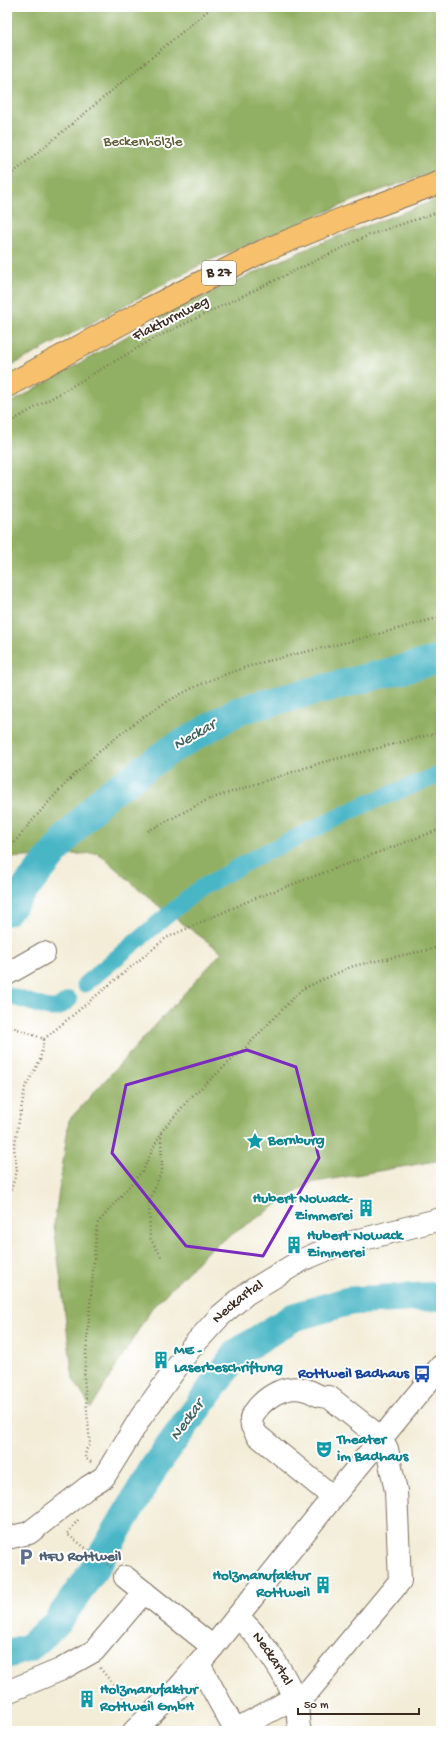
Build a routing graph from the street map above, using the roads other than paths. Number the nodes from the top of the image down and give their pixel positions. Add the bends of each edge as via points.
1 (441, 182) edge
2 (7, 386) edge
3 (44, 953) dead end
4 (7, 974) edge
5 (441, 1219) edge
6 (440, 1368) edge
7 (381, 1438) junction
8 (333, 1496) junction
9 (7, 1538) edge
10 (125, 1577) road end
11 (144, 1592) junction
12 (237, 1617) junction
13 (213, 1647) junction
14 (199, 1664) junction
15 (7, 1692) edge
16 (295, 1702) junction
17 (139, 1727) edge
18 (300, 1731) edge

1 - 2 main road, B 27 via 263,251 148,309
3 - 4 street
5 - 9 street, Neckartal via 333,1247 302,1260 246,1294 220,1316 190,1349 141,1417 106,1474 28,1533
6 - 7 street, Neckartal
7 - 8 street, Neckartal
7 - 8 street via 329,1397 318,1397 306,1390 295,1389 272,1395 254,1413 251,1418 252,1426 257,1435
7 - 16 street via 387,1449 396,1491 400,1581
8 - 12 street, Neckartal
10 - 11 street
11 - 13 street
11 - 15 street via 94,1651 60,1670
12 - 13 street, Neckartal
12 - 16 street, Neckartal via 254,1633 286,1681
13 - 14 street, Neckartal
14 - 16 street via 235,1730
14 - 17 street, Neckartal
16 - 18 street, Neckartal

